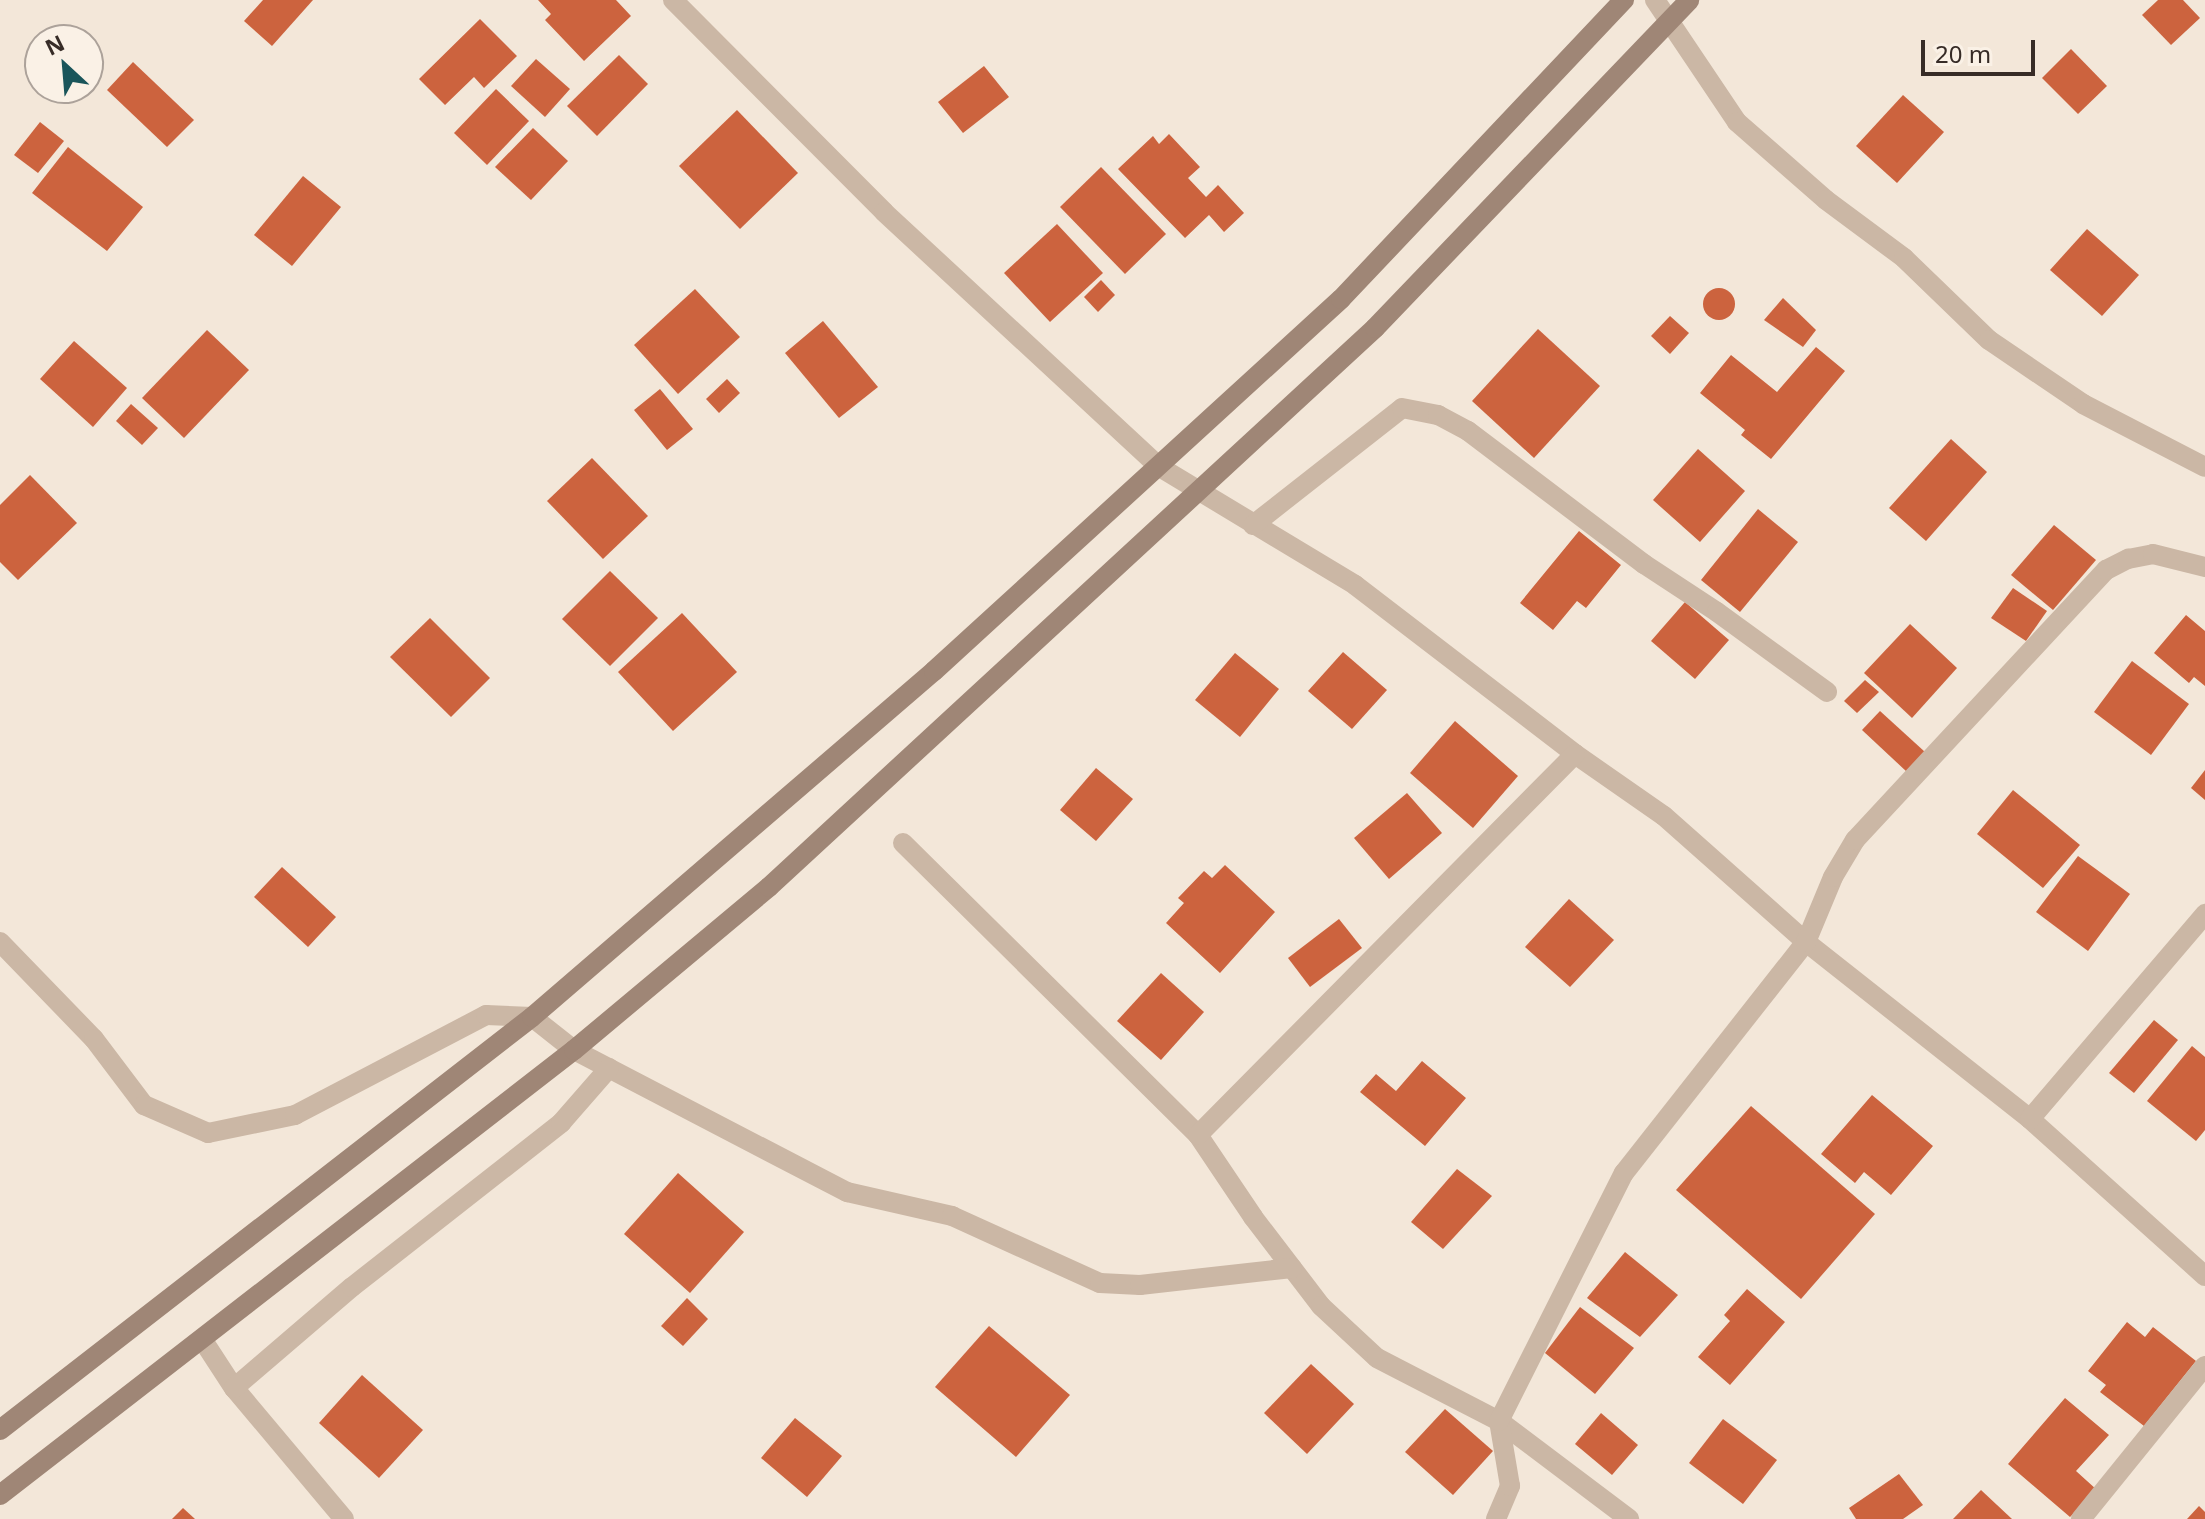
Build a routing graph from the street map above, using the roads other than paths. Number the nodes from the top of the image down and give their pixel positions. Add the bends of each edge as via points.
1 (673, 0) edge
2 (1624, 0) edge
3 (1655, 0) edge
4 (1689, 0) edge
5 (1667, 23) junction
6 (1158, 466) junction
7 (2205, 467) edge
8 (1198, 492) junction
9 (1253, 525) junction
10 (2205, 567) edge
11 (1827, 692) dead end
12 (1575, 754) junction
13 (903, 843) dead end
14 (2205, 914) edge
15 (0, 942) edge
16 (1806, 942) junction
17 (532, 1017) junction
18 (574, 1050) junction
19 (609, 1068) junction
20 (2030, 1119) junction
21 (1198, 1135) junction
22 (1292, 1268) junction
23 (2205, 1276) edge
24 (202, 1339) junction
25 (2205, 1366) edge
26 (234, 1388) junction
27 (1499, 1421) junction
28 (0, 1430) edge
29 (0, 1495) edge
30 (344, 1519) edge
31 (1496, 1519) edge
32 (1629, 1519) edge
33 (2081, 1519) edge

1 - 6 street via 884,212
2 - 6 main road via 1341,299
3 - 5 street
4 - 5 main road
5 - 7 street via 1737,122 1826,200 1904,258 1989,340 2083,404
5 - 8 main road via 1375,328
6 - 8 street
6 - 17 main road via 910,692
8 - 9 street
8 - 18 main road via 769,887
9 - 11 street via 1402,408 1438,415 1468,431 1644,564
9 - 12 street via 1355,585
10 - 16 street via 2153,554 2106,570 1855,840
12 - 16 street via 1664,816
12 - 21 street
13 - 21 street
14 - 20 street
15 - 17 street via 94,1039 144,1105 208,1133 295,1115 486,1015
16 - 20 street
16 - 27 street via 1624,1173
17 - 18 street
17 - 28 main road
18 - 19 street
18 - 24 main road
19 - 22 street via 847,1192 952,1216 1100,1283 1140,1285
19 - 26 street via 561,1123 352,1287
20 - 23 street
21 - 22 street
22 - 27 street via 1321,1306 1377,1358
24 - 26 street
24 - 29 main road
25 - 33 street
26 - 30 street
27 - 31 street via 1510,1486
27 - 32 street

